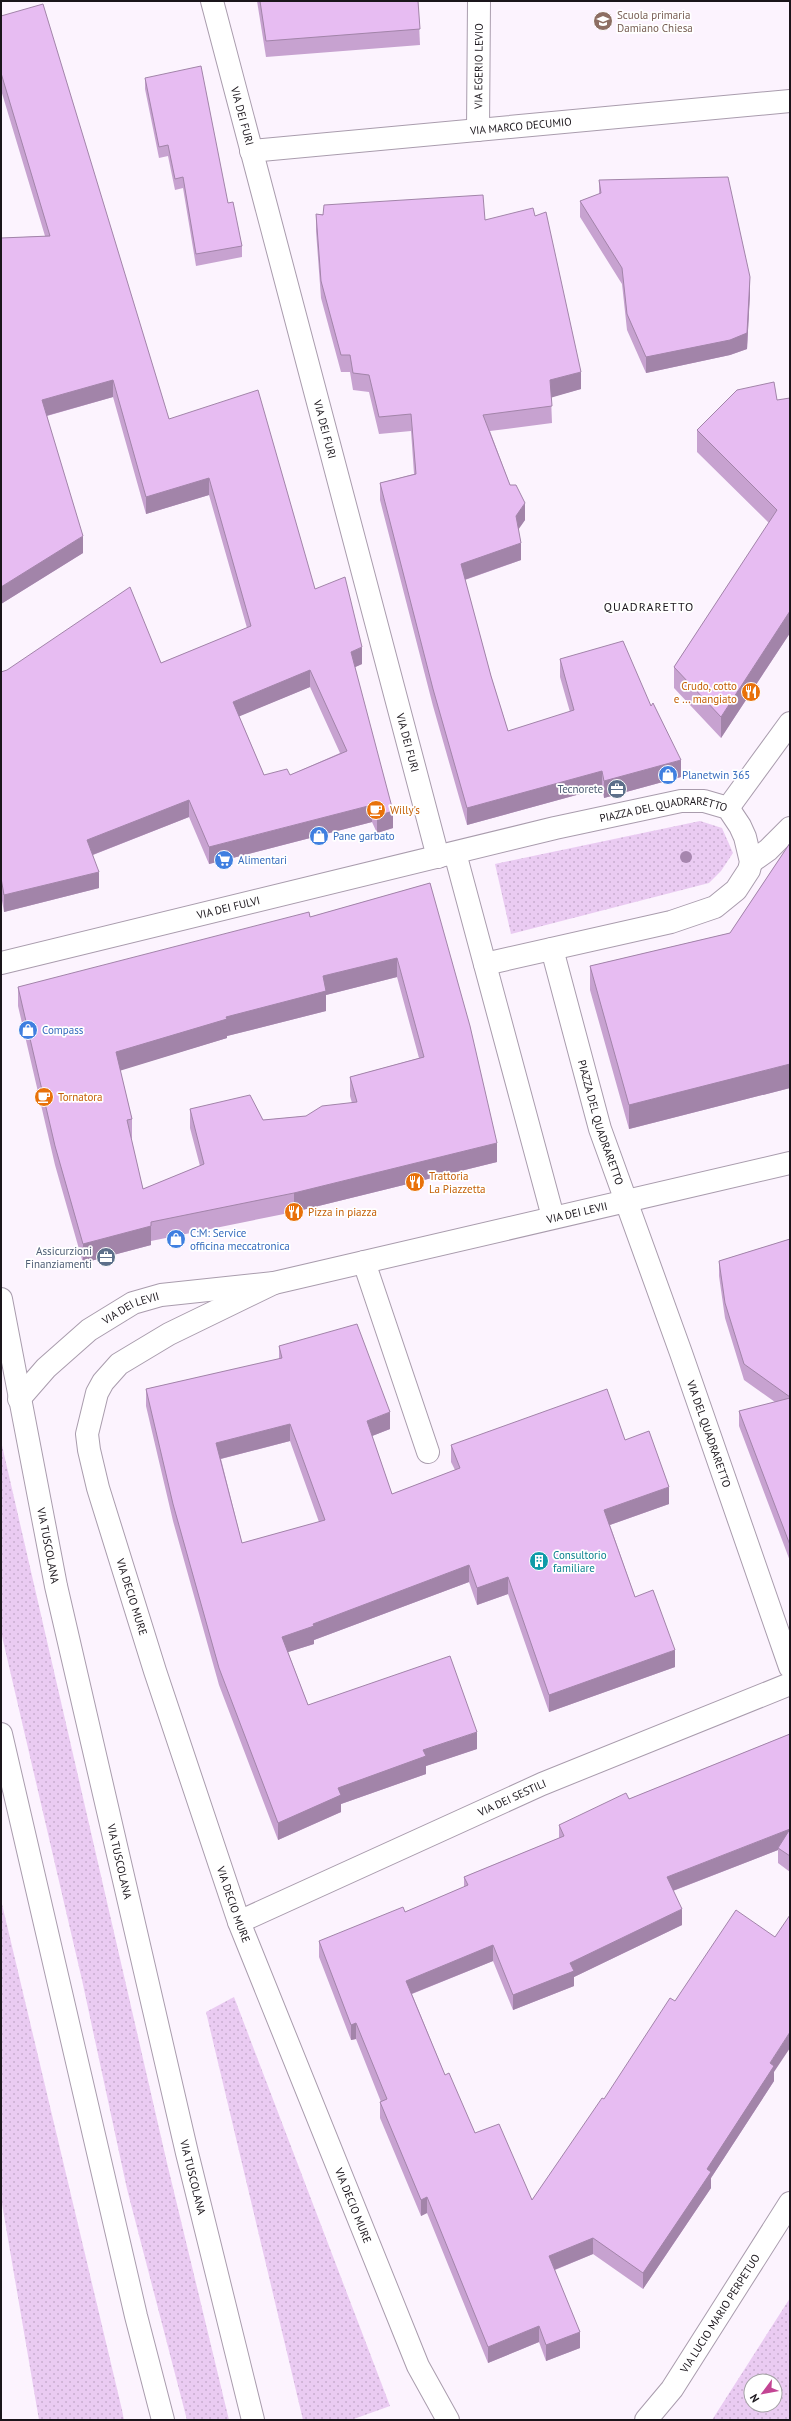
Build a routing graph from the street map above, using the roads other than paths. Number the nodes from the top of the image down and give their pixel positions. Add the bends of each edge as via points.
1 (212, 1) edge
2 (479, 1) edge
3 (790, 101) edge
4 (478, 130) junction
5 (251, 152) junction
6 (790, 723) edge
7 (728, 808) junction
8 (790, 828) edge
9 (446, 855) junction
10 (751, 862) junction
11 (552, 949) junction
12 (1, 963) edge
13 (485, 964) junction
14 (790, 1163) edge
15 (626, 1202) junction
16 (553, 1217) junction
17 (364, 1262) junction
18 (274, 1283) junction
19 (1, 1299) edge
20 (110, 1373) joint
21 (19, 1399) junction
22 (428, 1452) dead end
23 (790, 1667) edge
24 (790, 1684) edge
25 (1, 1734) edge
26 (239, 1922) junction
27 (790, 2203) edge
28 (162, 2420) edge
29 (253, 2420) edge
30 (448, 2420) edge
31 (646, 2420) edge

1 - 5 street, VIA DEI FURI
2 - 4 street, VIA EGERIO LEVIO
3 - 4 street, VIA MARCO DECUMIO
4 - 5 street, VIA MARCO DECUMIO
5 - 9 street, VIA DEI FURI
6 - 7 street
7 - 9 street, PIAZZA DEL QUADRARETTO via 704,801 681,800
7 - 10 street, PIAZZA DEL QUADRARETTO via 746,837
8 - 10 street via 768,850
9 - 12 street, VIA DEI FULVI
9 - 13 street
10 - 11 street via 744,880 736,890 715,907 702,913
11 - 13 street
11 - 15 street, PIAZZA DEL QUADRARETTO via 593,1108
13 - 16 street
14 - 15 street, VIA DEI LEVII
15 - 16 street, VIA DEI LEVII
15 - 23 street, VIA DEL QUADRARETTO
16 - 17 street, VIA DEI LEVII
17 - 18 street, VIA DEI LEVII
17 - 22 street
18 - 20 street, VIA DEI LEVII via 169,1334 131,1356
18 - 21 street, VIA DEI LEVII via 161,1295 133,1303 90,1330 46,1368
19 - 21 street, VIA TUSCOLANA
20 - 26 street, VIA DECIO MURE via 97,1393 87,1434 93,1469 155,1671
21 - 29 street, VIA TUSCOLANA via 65,1625 189,2161
24 - 26 street, VIA DEI SESTILI via 542,1784
25 - 28 street
26 - 30 street, VIA DECIO MURE via 418,2366
27 - 31 street, VIA LUCIO MARIO PERPETUO via 672,2389

